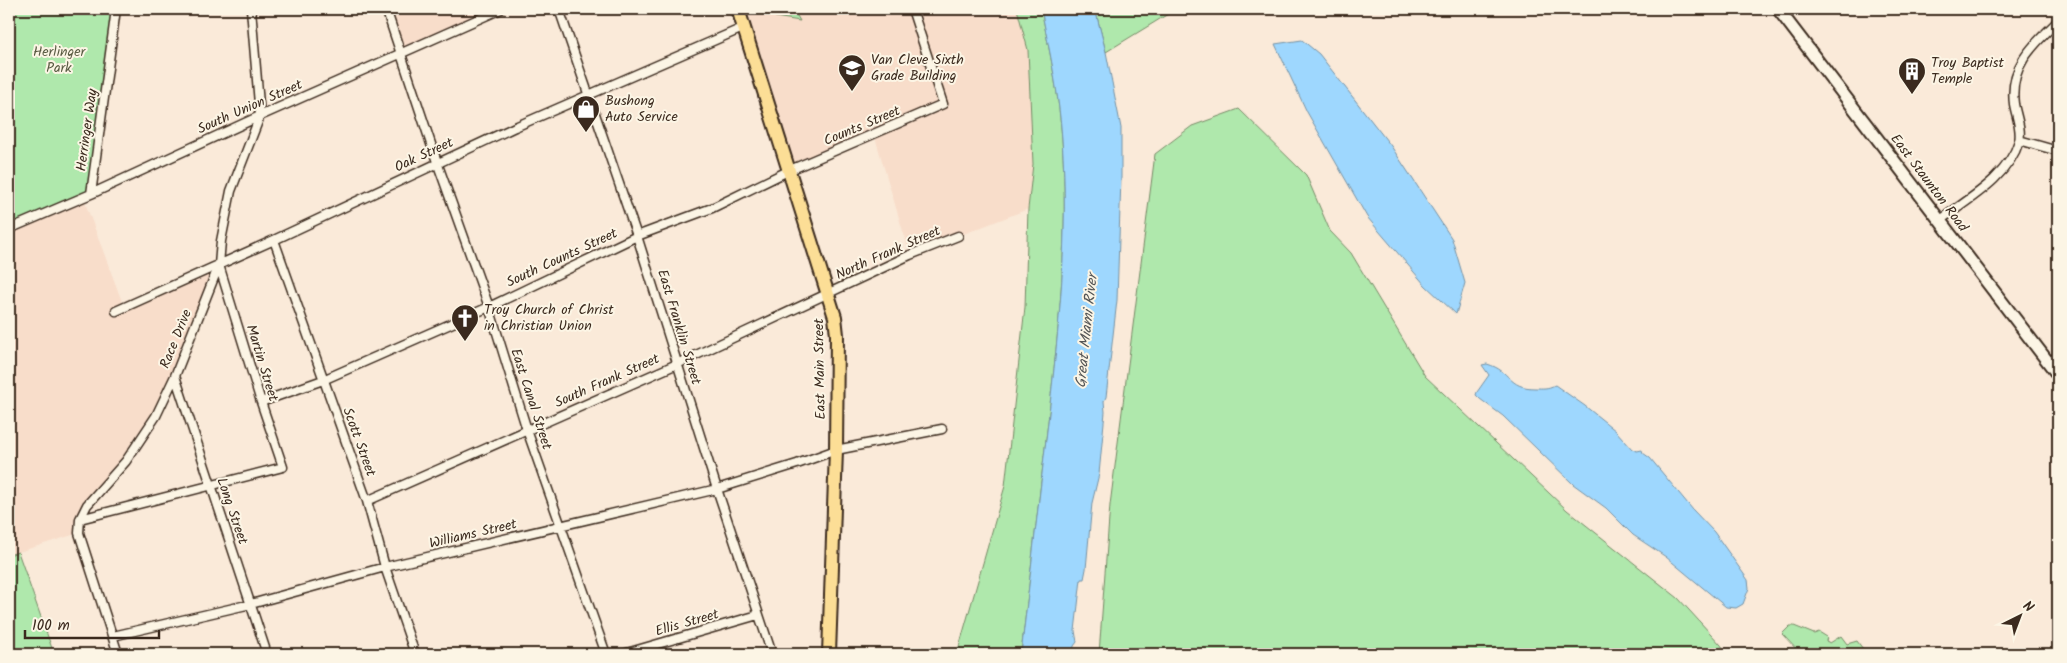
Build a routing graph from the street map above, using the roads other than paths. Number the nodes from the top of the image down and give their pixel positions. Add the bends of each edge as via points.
1 (116, 9) edge
2 (251, 9) edge
3 (386, 9) edge
4 (501, 9) edge
5 (559, 9) edge
6 (738, 9) edge
7 (912, 9) edge
8 (1778, 9) edge
9 (2058, 21) edge
10 (745, 27) junction
11 (400, 54) junction
12 (588, 94) junction
13 (260, 116) junction
14 (2019, 140) junction
15 (2058, 151) edge
16 (437, 162) junction
17 (790, 170) junction
18 (91, 194) junction
19 (1939, 221) junction
20 (9, 229) edge
21 (637, 236) junction
22 (958, 236) dead end
23 (274, 240) junction
24 (219, 265) junction
25 (829, 294) junction
26 (489, 307) junction
27 (116, 311) dead end
28 (2058, 355) edge
29 (677, 364) junction
30 (2049, 364) junction
31 (2058, 375) edge
32 (175, 376) junction
33 (323, 380) junction
34 (261, 402) junction
35 (942, 429) dead end
36 (527, 430) junction
37 (836, 450) junction
38 (210, 486) junction
39 (717, 489) junction
40 (367, 501) junction
41 (80, 520) junction
42 (562, 526) junction
43 (385, 567) junction
44 (251, 604) junction
45 (758, 615) junction
46 (113, 636) junction
47 (118, 654) edge
48 (267, 654) edge
49 (415, 654) edge
50 (606, 654) edge
51 (623, 654) edge
52 (772, 654) edge
53 (829, 654) edge

1 - 18 street, Herringer Way
2 - 13 street, Race Drive
3 - 11 street, East Canal Street
4 - 11 street, South Union Street
5 - 12 street, East Franklin Street
6 - 10 main road, East Main Street
7 - 17 street, Counts Street via 943,104
8 - 19 main road, East Staunton Road
9 - 14 street via 2021,62 2014,77
10 - 12 street, Oak Street
10 - 17 main road, East Main Street
11 - 13 street, South Union Street
11 - 16 street, East Canal Street
12 - 16 street, Oak Street
12 - 21 street, East Franklin Street
13 - 18 street, South Union Street
13 - 24 street, Race Drive via 231,191
14 - 15 street
14 - 19 street via 2010,160 1992,180
16 - 23 street, Oak Street
16 - 26 street, East Canal Street
17 - 21 street, South Counts Street via 712,208
17 - 25 main road, East Main Street
18 - 20 street, South Union Street
19 - 30 main road, East Staunton Road
21 - 26 street, South Counts Street
21 - 29 street, East Franklin Street
22 - 25 street, North Frank Street
23 - 24 street, Oak Street
23 - 33 street, Scott Street
24 - 27 street, Oak Street
24 - 32 street, Race Drive
24 - 34 street, Martin Street
25 - 29 street, South Frank Street
25 - 37 main road, East Main Street via 837,335
26 - 33 street, South Counts Street
26 - 36 street, East Canal Street
28 - 30 street
29 - 36 street, South Frank Street
29 - 39 street, East Franklin Street
30 - 31 main road, East Staunton Road
32 - 38 street, Long Street
32 - 41 street, Race Drive via 156,416 126,461 86,505
33 - 34 street, South Counts Street
33 - 40 street, Scott Street
34 - 38 street, Martin Street via 283,467
35 - 37 street, Williams Street
36 - 40 street, South Frank Street
36 - 42 street, East Canal Street
37 - 39 street, Williams Street
37 - 53 main road, East Main Street
38 - 41 street
38 - 44 street, Long Street
39 - 42 street, Williams Street
39 - 45 street, East Franklin Street
40 - 43 street, Scott Street
41 - 46 street via 79,533
42 - 43 street, Williams Street
42 - 50 street, East Canal Street
43 - 44 street, Williams Street
43 - 49 street, Scott Street
44 - 46 street, Williams Street
44 - 48 street, Long Street
45 - 51 street, Ellis Street
45 - 52 street, East Franklin Street
46 - 47 street

